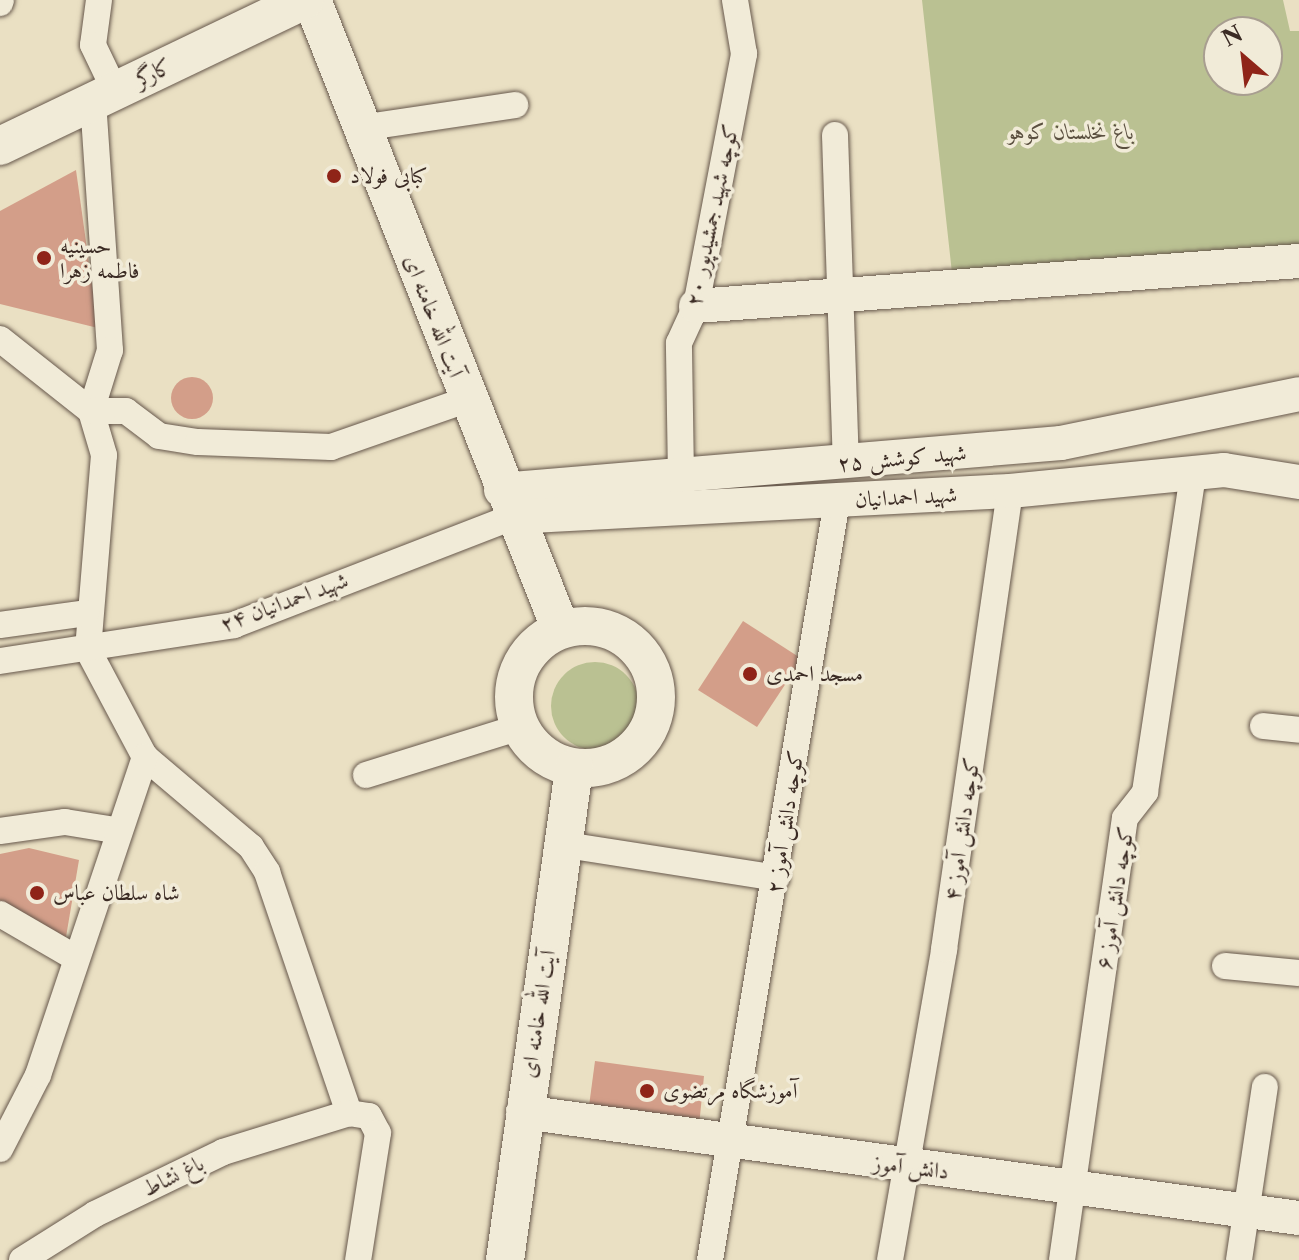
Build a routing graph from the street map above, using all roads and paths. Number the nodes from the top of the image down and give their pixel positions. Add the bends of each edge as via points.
1 (99, 0) edge
2 (305, 0) edge
3 (312, 0) edge
4 (735, 0) edge
5 (104, 96) junction
6 (515, 105) dead end
7 (361, 128) junction
8 (835, 135) dead end
9 (2, 138) edge
10 (1299, 261) edge
11 (839, 296) junction
12 (696, 306) junction
13 (0, 339) edge
14 (1299, 394) edge
15 (466, 400) junction
16 (91, 411) junction
17 (846, 464) junction
18 (1193, 473) junction
19 (681, 477) junction
20 (1299, 482) edge
21 (1010, 491) junction
22 (837, 501) junction
23 (506, 504) junction
24 (86, 613) junction
25 (0, 625) edge
26 (561, 630) junction
27 (88, 650) junction
28 (0, 661) edge
29 (1263, 726) dead end
30 (520, 727) junction
31 (1299, 730) edge
32 (145, 757) junction
33 (574, 768) junction
34 (366, 775) dead end
35 (115, 830) junction
36 (0, 831) edge
37 (566, 845) junction
38 (776, 878) junction
39 (0, 914) edge
40 (76, 958) junction
41 (1225, 966) dead end
42 (1299, 973) edge
43 (1265, 1087) dead end
44 (523, 1112) junction
45 (342, 1115) junction
46 (728, 1143) junction
47 (0, 1149) edge
48 (904, 1166) junction
49 (1072, 1186) junction
50 (1247, 1211) junction
51 (1299, 1218) edge
52 (27, 1258) edge
53 (58, 1260) edge
54 (358, 1260) edge
55 (505, 1260) edge
56 (710, 1260) edge
57 (890, 1260) edge
58 (1062, 1260) edge
59 (1239, 1260) edge

1 - 5 street via 93,45
2 - 5 main road, کارگر
3 - 7 main road, آیت الله خامنه ای
4 - 12 street, کوچه شهید جمشیدپور ۲۰ via 744,54
5 - 9 main road, کارگر
5 - 16 street via 110,350
6 - 7 street
7 - 15 main road, آیت الله خامنه ای
8 - 11 street
10 - 11 street
11 - 12 street
11 - 17 street
12 - 19 street, کوچه شهید جمشیدپور ۲۰ via 679,343
13 - 16 street
14 - 17 street, شهید کوشش ۲۵ via 1061,443
15 - 16 street via 331,447 286,449 159,436 126,411
15 - 23 main road, آیت الله خامنه ای
16 - 24 street via 104,455
17 - 19 street, شهید کوشش ۲۵
18 - 20 street, شهید احمدانیان
18 - 21 street, شهید احمدانیان
18 - 49 street, کوچه دانش آموز ۶ via 1145,792 1125,818
19 - 23 street, شهید کوشش ۲۵
21 - 22 street, شهید احمدانیان
21 - 48 street, کوچه دانش آموز ۴ via 944,949
22 - 23 street, شهید احمدانیان
22 - 38 street, کوچه دانش آموز ۲
23 - 26 main road, آیت الله خامنه ای
23 - 27 street, شهید احمدانیان ۲۴ via 234,625
24 - 25 street
24 - 27 street
26 - 30 main road via 540,642 515,681
26 - 33 main road via 584,626 618,635 644,657 654,679 651,725 638,745 598,767
27 - 28 street, شهید احمدانیان ۲۴
27 - 32 street
29 - 31 street
30 - 33 main road via 552,761
30 - 34 street
32 - 35 street
32 - 45 street via 251,847 267,872
33 - 37 main road, آیت الله خامنه ای
35 - 36 street via 52,822
35 - 40 street
37 - 38 street
37 - 44 main road, آیت الله خامنه ای
38 - 46 street, کوچه دانش آموز ۲
39 - 40 street
40 - 47 street via 38,1075
41 - 42 street
43 - 50 street
44 - 46 street, دانش آموز
44 - 55 main road, آیت الله خامنه ای
45 - 52 street, باغ نشاط via 223,1152 95,1214
45 - 54 street via 369,1116 378,1133
46 - 48 street, دانش آموز
46 - 56 street, کوچه دانش آموز ۲
48 - 49 street, دانش آموز
48 - 57 street, کوچه دانش آموز ۴
49 - 50 street, دانش آموز
49 - 58 street, کوچه دانش آموز ۶
50 - 51 street, دانش آموز
50 - 59 street
52 - 53 street

